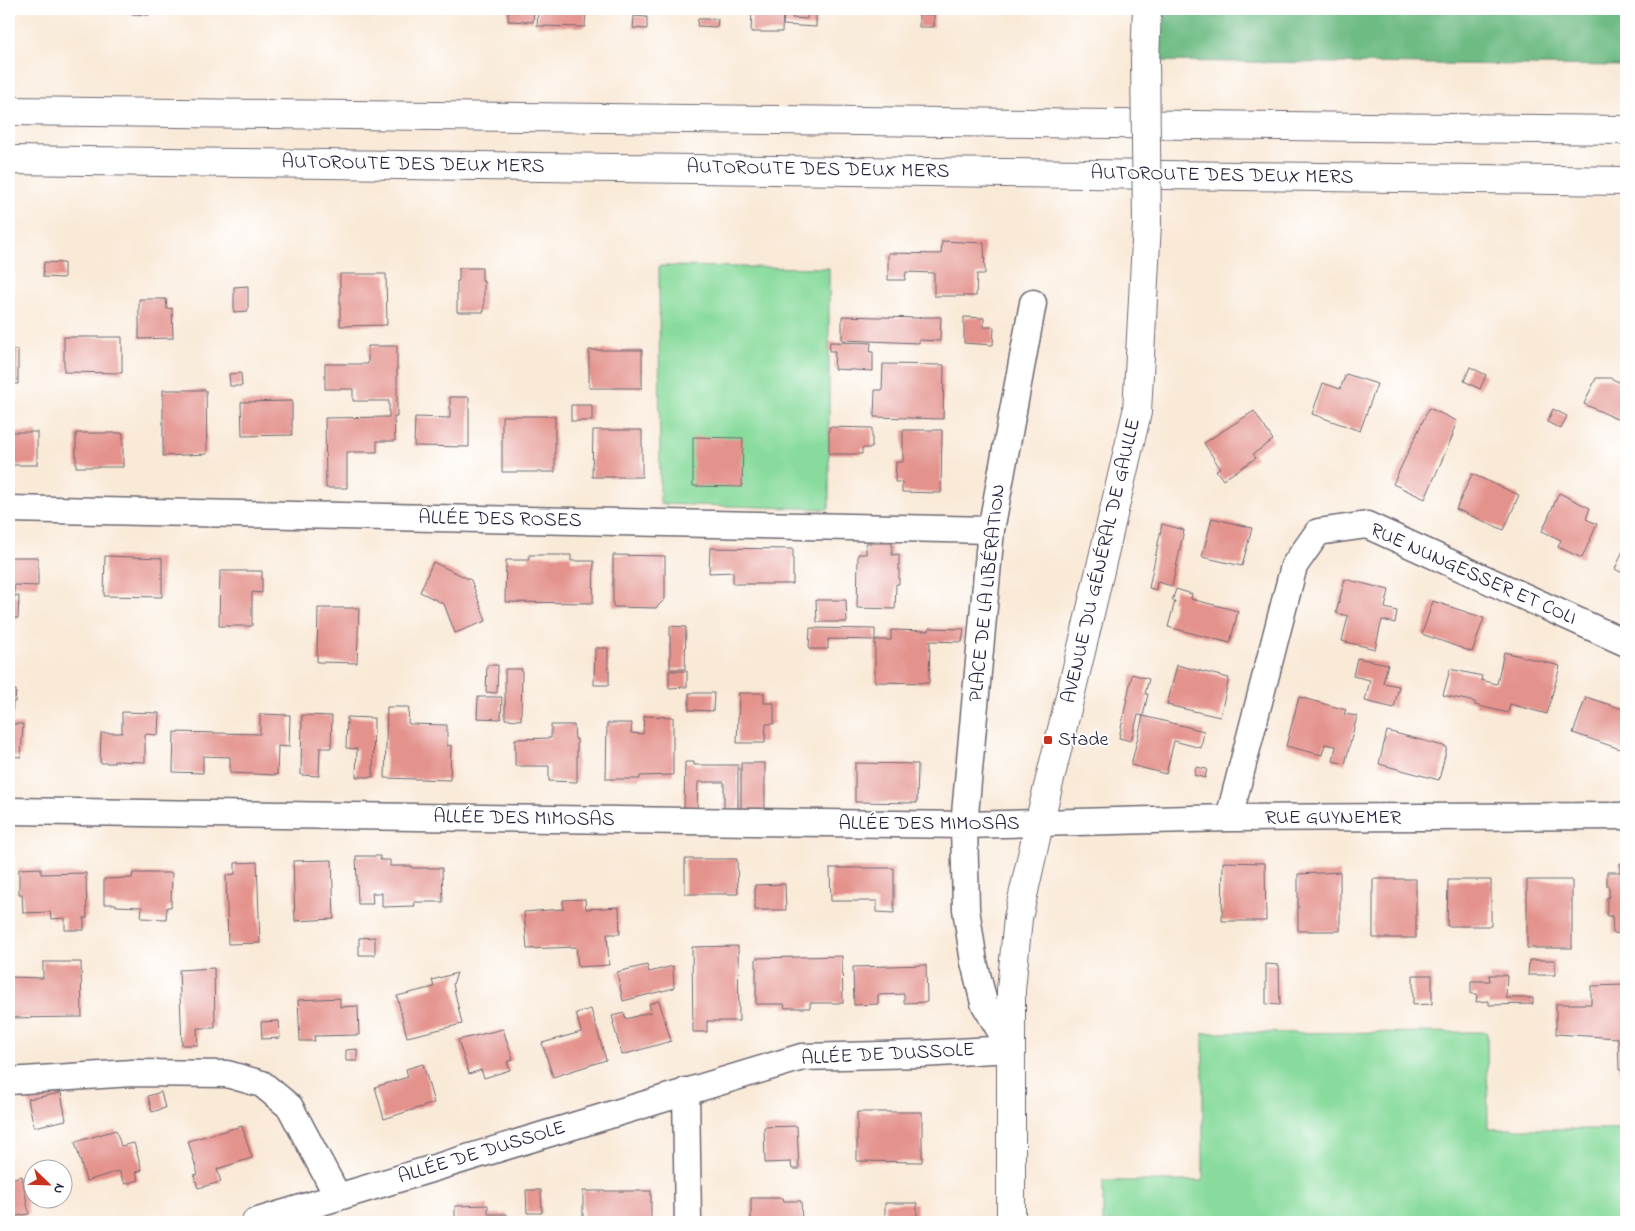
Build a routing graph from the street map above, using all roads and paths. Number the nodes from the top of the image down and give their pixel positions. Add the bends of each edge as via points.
1 (1147, 9) edge
2 (9, 111) edge
3 (1626, 130) edge
4 (9, 160) edge
5 (1626, 181) edge
6 (1033, 303) dead end
7 (9, 509) edge
8 (991, 530) junction
9 (1626, 643) edge
10 (9, 812) edge
11 (1626, 816) edge
12 (1229, 818) junction
13 (1039, 824) junction
14 (964, 825) junction
15 (1011, 1049) junction
16 (9, 1081) edge
17 (686, 1091) junction
18 (338, 1197) junction
19 (255, 1222) edge
20 (688, 1222) edge
21 (1011, 1222) edge

1 - 13 main road, AVENUE DU GÉNÉRAL DE GAULLE, bridge via 1147,223 1137,412
2 - 3 main road
4 - 5 main road, AUTOROUTE DES DEUX MERS
6 - 8 street, PLACE DE LA LIBÉRATION
7 - 8 street, ALLÉE DES ROSES
8 - 14 street, PLACE DE LA LIBÉRATION
9 - 12 street, RUE NUNGESSER ET COLI via 1367,525 1318,532 1294,566
10 - 14 street, ALLÉE DES MIMOSAS
11 - 12 street, RUE GUYNEMER
12 - 13 street, RUE GUYNEMER
13 - 14 street, ALLÉE DES MIMOSAS
13 - 15 main road, AVENUE DU GÉNÉRAL DE GAULLE via 1018,918
14 - 15 street, PLACE DE LA LIBÉRATION via 966,909 974,962 984,1002
15 - 17 street, ALLÉE DE DUSSOLE via 802,1057
15 - 21 main road, AVENUE DU GÉNÉRAL DE GAULLE
16 - 18 street via 132,1073 227,1074 262,1084 290,1107
17 - 18 street, ALLÉE DE DUSSOLE
17 - 20 street
18 - 19 street, ALLÉE DE DUSSOLE

